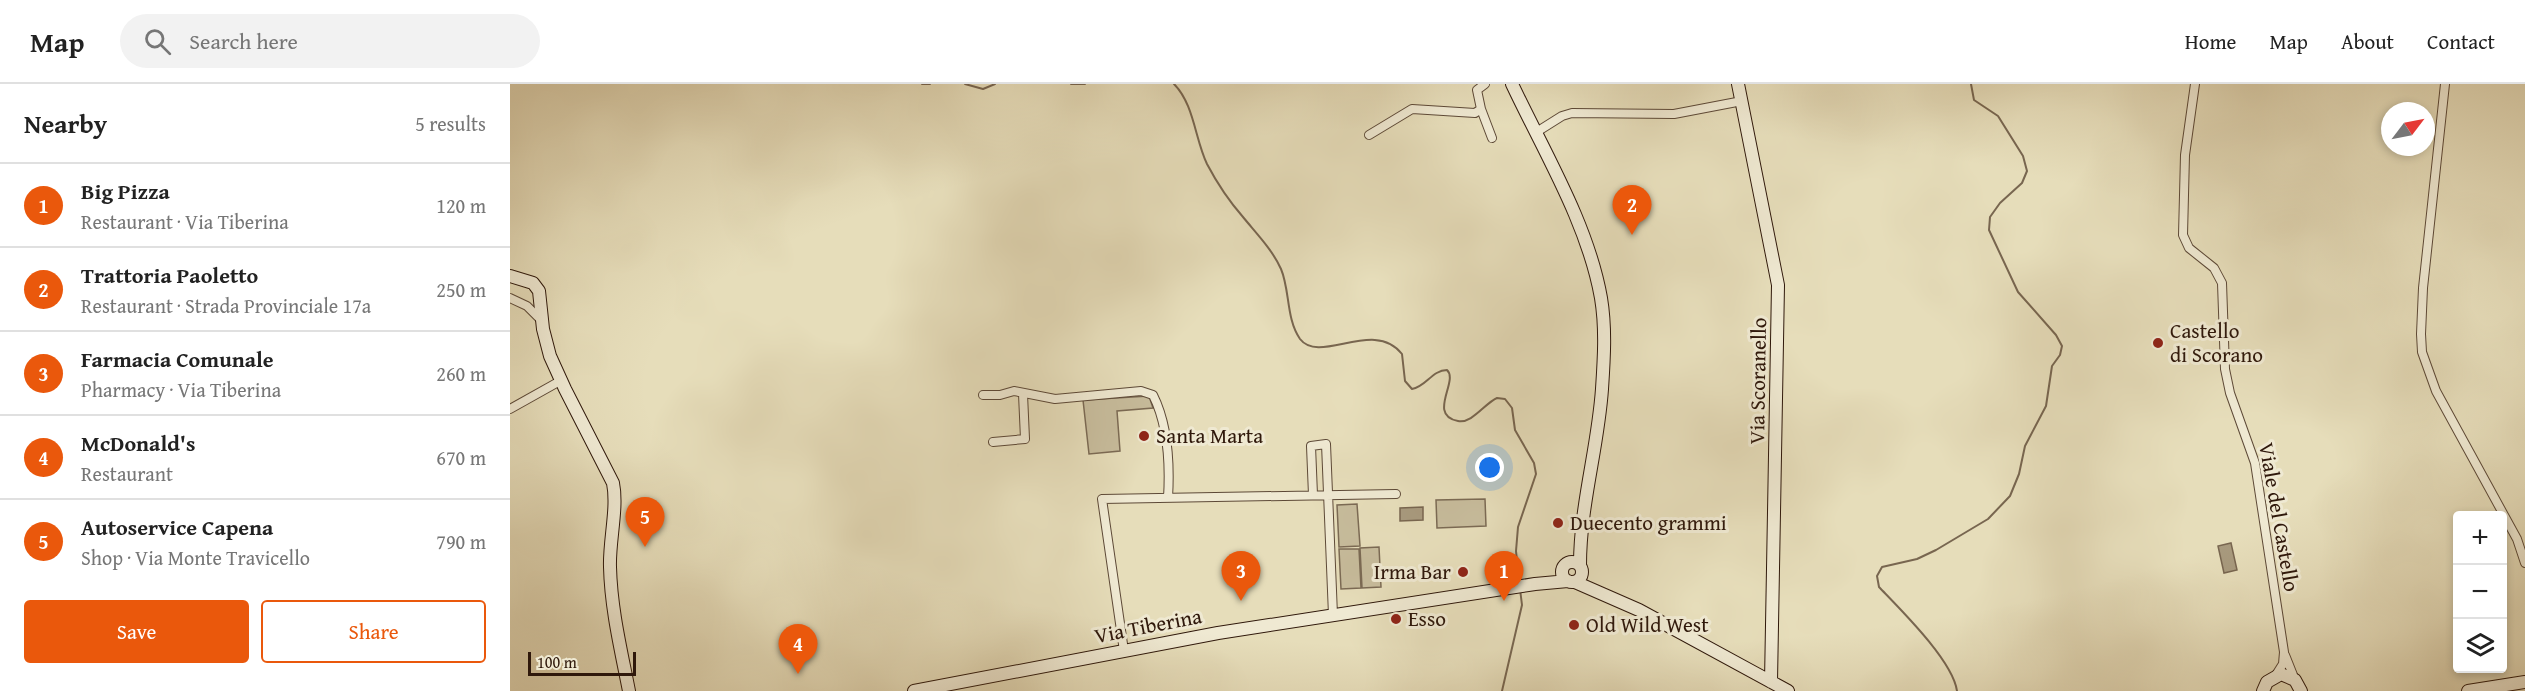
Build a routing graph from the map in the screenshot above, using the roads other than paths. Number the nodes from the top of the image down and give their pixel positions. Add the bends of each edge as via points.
1 (1485, 84) edge
2 (1512, 84) edge
3 (1738, 84) edge
4 (2195, 84) edge
5 (2445, 84) edge
6 (1742, 101) junction
7 (1481, 109) junction
8 (1535, 133) junction
9 (1369, 135) dead end
10 (1492, 138) dead end
11 (510, 276) edge
12 (510, 298) edge
13 (543, 322) junction
14 (560, 381) junction
15 (983, 394) dead end
16 (1023, 394) junction
17 (510, 409) edge
18 (993, 442) dead end
19 (1396, 494) dead end
20 (1313, 495) junction
21 (1328, 495) junction
22 (1168, 498) junction
23 (2525, 562) edge
24 (1573, 571) junction
25 (1334, 615) junction
26 (1124, 651) junction
27 (2283, 652) junction
28 (2276, 675) junction
29 (1771, 682) junction
30 (2525, 682) edge
31 (2298, 685) edge
32 (629, 691) edge
33 (914, 691) edge
34 (1788, 691) edge
35 (2263, 691) edge
36 (2468, 691) edge

1 - 7 street via 1476,92
2 - 8 main road
3 - 6 main road, Via Scoranello
4 - 27 street, Viale del Castello via 2185,155 2183,235 2189,248 2217,272 2222,283 2226,374 2255,463
5 - 23 street via 2423,288 2422,352 2436,391 2517,539
6 - 8 street via 1670,114 1572,113
6 - 29 main road, Via Scoranello via 1778,291
7 - 9 street via 1470,114 1412,109
7 - 10 street
8 - 24 main road via 1586,241 1602,306 1602,391
11 - 13 main road via 537,288
12 - 13 street via 529,307
13 - 14 main road
14 - 17 street
14 - 32 main road via 613,483 610,589
15 - 16 street
16 - 18 street via 1025,439
16 - 22 street via 1055,399 1142,391 1153,395 1162,420
19 - 21 street
20 - 21 street
20 - 21 street via 1311,446 1326,444
20 - 22 street
21 - 25 street
22 - 26 street via 1102,499
24 - 25 main road, Via Tiberina via 1537,584
24 - 29 main road, Via Tiberina via 1602,592
25 - 26 main road, Via Tiberina
26 - 33 main road, Via Tiberina
27 - 28 street via 2283,664
27 - 31 street
28 - 31 main road via 2286,675
28 - 35 main road
29 - 34 main road, Via Tiberina
30 - 36 main road

